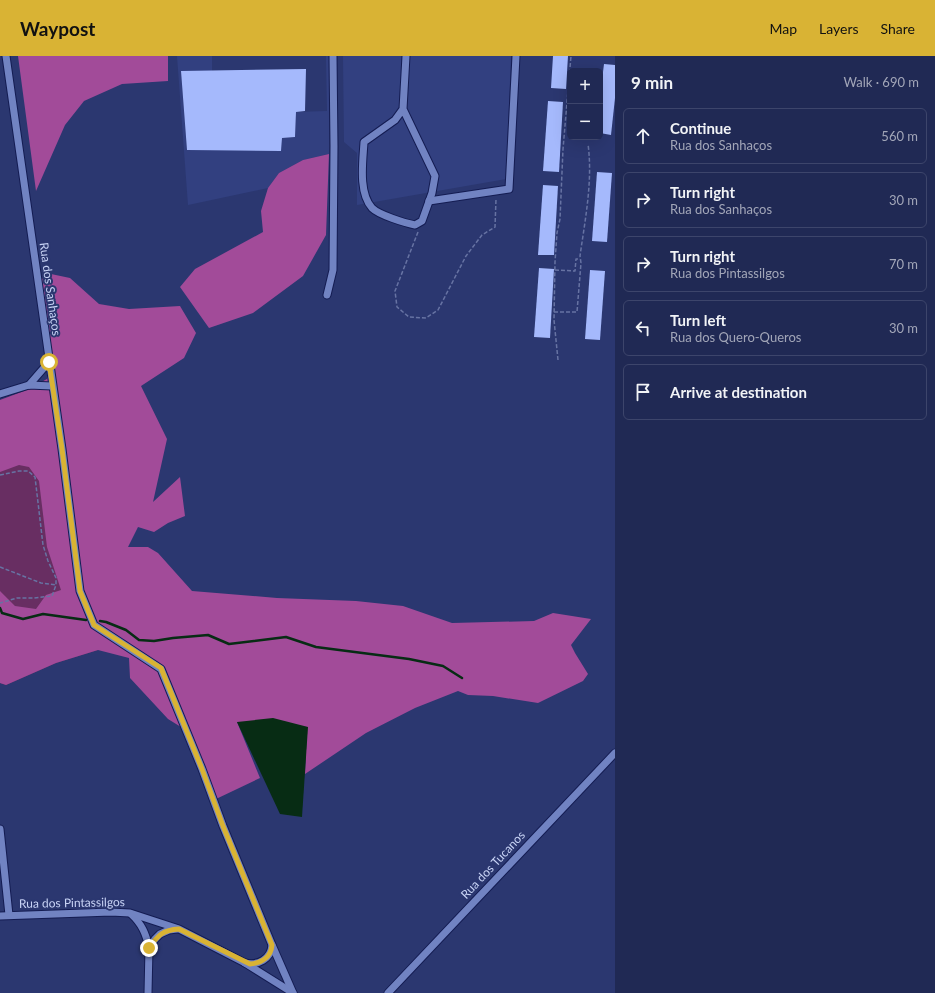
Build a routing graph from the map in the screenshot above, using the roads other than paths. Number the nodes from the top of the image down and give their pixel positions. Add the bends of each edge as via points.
1 (6, 56) edge
2 (333, 56) edge
3 (406, 56) edge
4 (516, 56) edge
5 (403, 109) junction
6 (429, 201) junction
7 (327, 295) dead end
8 (49, 362) junction
9 (29, 385) junction
10 (52, 386) junction
11 (0, 394) edge
12 (615, 752) edge
13 (0, 830) edge
14 (130, 913) junction
15 (9, 915) junction
16 (0, 916) edge
17 (179, 929) junction
18 (272, 945) junction
19 (149, 948) junction
20 (245, 963) junction
21 (148, 993) edge
22 (293, 993) edge
23 (388, 993) edge

1 - 8 street, Rua dos Sanhaços
2 - 7 street via 333,270
3 - 5 street
4 - 6 street via 509,189
5 - 6 street via 435,176
5 - 6 street via 395,120 364,142 362,174 365,194 373,209 400,222 415,225 422,221
8 - 9 street
8 - 10 street, Rua dos Sanhaços
9 - 10 street
9 - 11 street
10 - 18 street, Rua dos Sanhaços via 80,591 94,625 161,668
12 - 23 street, Rua dos Tucanos
13 - 15 street
14 - 15 street, Rua dos Pintassilgos
14 - 17 street, Rua dos Pintassilgos
14 - 19 street via 144,929
15 - 16 street, Rua dos Pintassilgos
17 - 19 street via 160,934
17 - 20 street, Rua dos Pintassilgos
18 - 20 street via 272,950 262,961
18 - 22 street, Rua dos Sanhaços
19 - 21 street
20 - 22 street, Rua dos Pintassilgos

